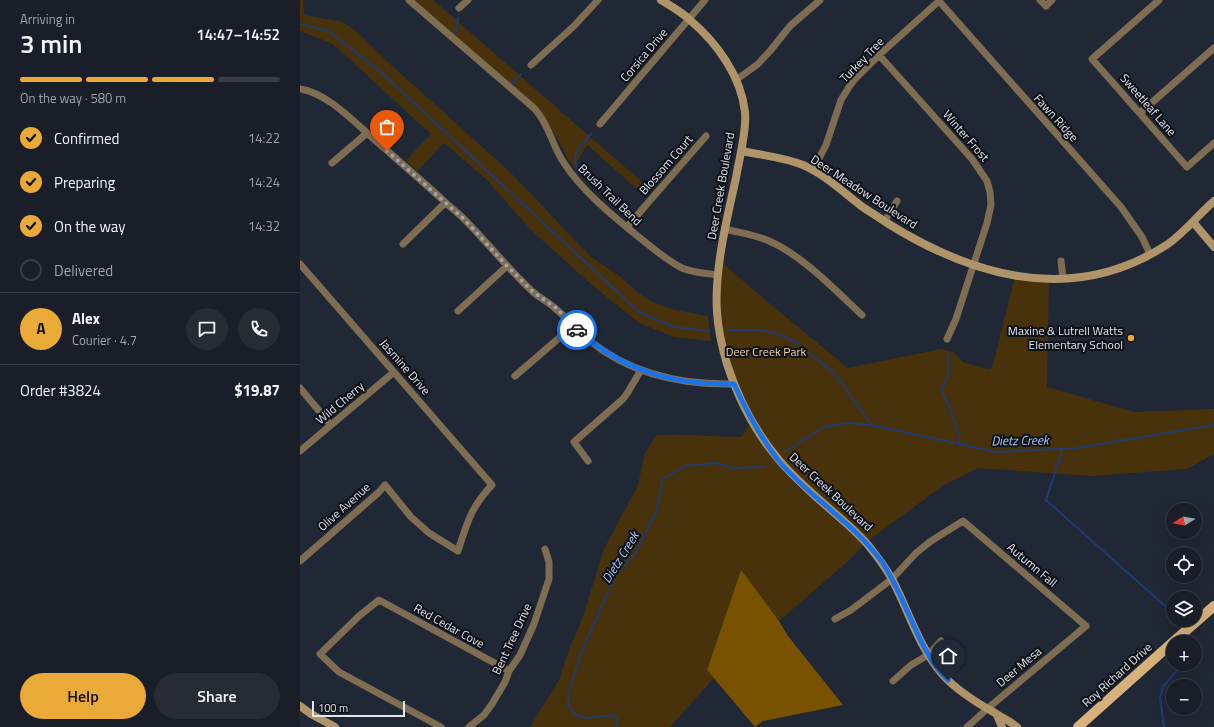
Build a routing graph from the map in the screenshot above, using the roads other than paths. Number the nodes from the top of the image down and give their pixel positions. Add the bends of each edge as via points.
1 (409, 0) edge
2 (468, 0) edge
3 (598, 0) edge
4 (661, 0) edge
5 (705, 0) edge
6 (820, 0) edge
7 (1052, 0) edge
8 (1159, 0) edge
9 (939, 1) joint
10 (1043, 3) edge
11 (459, 8) dead end
12 (690, 19) junction
13 (1214, 48) edge
14 (879, 55) junction
15 (531, 65) dead end
16 (736, 80) junction
17 (300, 89) edge
18 (1140, 113) junction
19 (600, 124) dead end
20 (367, 133) junction
21 (706, 136) dead end
22 (1214, 143) edge
23 (741, 151) junction
24 (332, 163) dead end
25 (813, 170) junction
26 (1214, 201) edge
27 (897, 202) dead end
28 (445, 203) junction
29 (885, 221) junction
30 (1193, 222) junction
31 (627, 227) junction
32 (725, 229) junction
33 (403, 244) dead end
34 (1214, 247) edge
35 (1150, 254) junction
36 (1061, 261) dead end
37 (300, 264) edge
38 (974, 264) junction
39 (507, 266) junction
40 (718, 275) junction
41 (1063, 279) junction
42 (458, 312) dead end
43 (862, 315) dead end
44 (573, 326) junction
45 (947, 339) dead end
46 (641, 370) junction
47 (394, 372) junction
48 (515, 376) dead end
49 (734, 384) junction
50 (300, 388) edge
51 (330, 424) junction
52 (300, 451) edge
53 (588, 460) dead end
54 (545, 549) dead end
55 (458, 551) joint
56 (300, 561) edge
57 (892, 579) junction
58 (1214, 606) edge
59 (835, 619) dead end
60 (1086, 626) joint
61 (1181, 635) edge
62 (941, 641) dead end
63 (1166, 648) edge
64 (928, 655) junction
65 (509, 671) junction
66 (893, 681) dead end
67 (300, 706) edge
68 (987, 709) junction
69 (997, 715) junction
70 (335, 727) edge
71 (441, 727) edge
72 (469, 727) edge
73 (968, 727) edge
74 (1002, 727) edge
75 (1017, 727) edge
76 (1078, 727) edge

1 - 31 street, Brush Trail Bend via 535,109 571,173 597,201
2 - 11 street
3 - 15 street
4 - 12 street, Deer Creek Boulevard
5 - 12 street, Corsica Drive
6 - 16 street via 790,26 758,64
7 - 10 street
8 - 18 street, Sweetleaf Lane via 1092,59
9 - 14 street, Turkey Tree
9 - 35 street, Fawn Ridge via 1121,207
12 - 16 street, Deer Creek Boulevard via 724,58
12 - 19 street, Corsica Drive
13 - 18 street
14 - 25 street, Turkey Tree via 855,79 845,94
14 - 38 street, Winter Frost via 972,159 987,181 991,199 990,214
16 - 23 street, Deer Creek Boulevard via 745,116
17 - 20 street via 319,95
18 - 22 street, Sweetleaf Lane via 1187,167
20 - 24 street
20 - 28 street
21 - 31 street, Blossom Court
23 - 25 street, Deer Meadow Boulevard via 791,160
23 - 32 street, Deer Creek Boulevard
25 - 29 street, Deer Meadow Boulevard
26 - 30 street, Deer Meadow Boulevard
27 - 29 street
28 - 33 street
28 - 39 street via 464,219
29 - 38 street, Deer Meadow Boulevard via 921,243
30 - 34 street
30 - 35 street, Deer Meadow Boulevard via 1169,243
31 - 40 street, Brush Trail Bend via 668,260 691,270
32 - 40 street, Deer Creek Boulevard
32 - 43 street via 759,237 782,247 814,271
35 - 41 street, Deer Meadow Boulevard via 1113,270 1092,276
36 - 41 street
37 - 47 street, Jasmine Drive
38 - 41 street, Deer Meadow Boulevard via 1018,277
38 - 45 street, Winter Frost
39 - 42 street
39 - 44 street
40 - 49 street, Deer Creek Boulevard via 718,318 723,351
44 - 46 street via 620,361
44 - 48 street
46 - 49 street via 687,382
46 - 53 street via 623,399 574,442
47 - 51 street, Wild Cherry
47 - 55 street, Jasmine Drive via 492,485 481,496 470,515
49 - 57 street, Deer Creek Boulevard via 756,428 778,459 812,494 866,542
50 - 51 street
51 - 52 street, Wild Cherry
54 - 65 street, Bent Tree Drive via 549,569 546,591 520,655
55 - 56 street, Olive Avenue via 429,533 411,517 385,485
57 - 59 street via 852,610
57 - 60 street, Autumn Fall via 916,553 963,521
57 - 64 street, Deer Creek Boulevard
58 - 61 main road, Roy Richard Drive
60 - 68 street, Deer Mesa
62 - 64 street
63 - 76 main road, Roy Richard Drive
64 - 66 street via 911,665
64 - 68 street, Deer Creek Boulevard via 948,680
65 - 71 street, Red Cedar Cove via 379,600 320,654 339,672
65 - 72 street, Bent Tree Drive via 505,682 484,714
67 - 70 street
68 - 69 street, Deer Creek Boulevard
68 - 73 street, Deer Mesa
69 - 74 street
69 - 75 street, Deer Creek Boulevard

